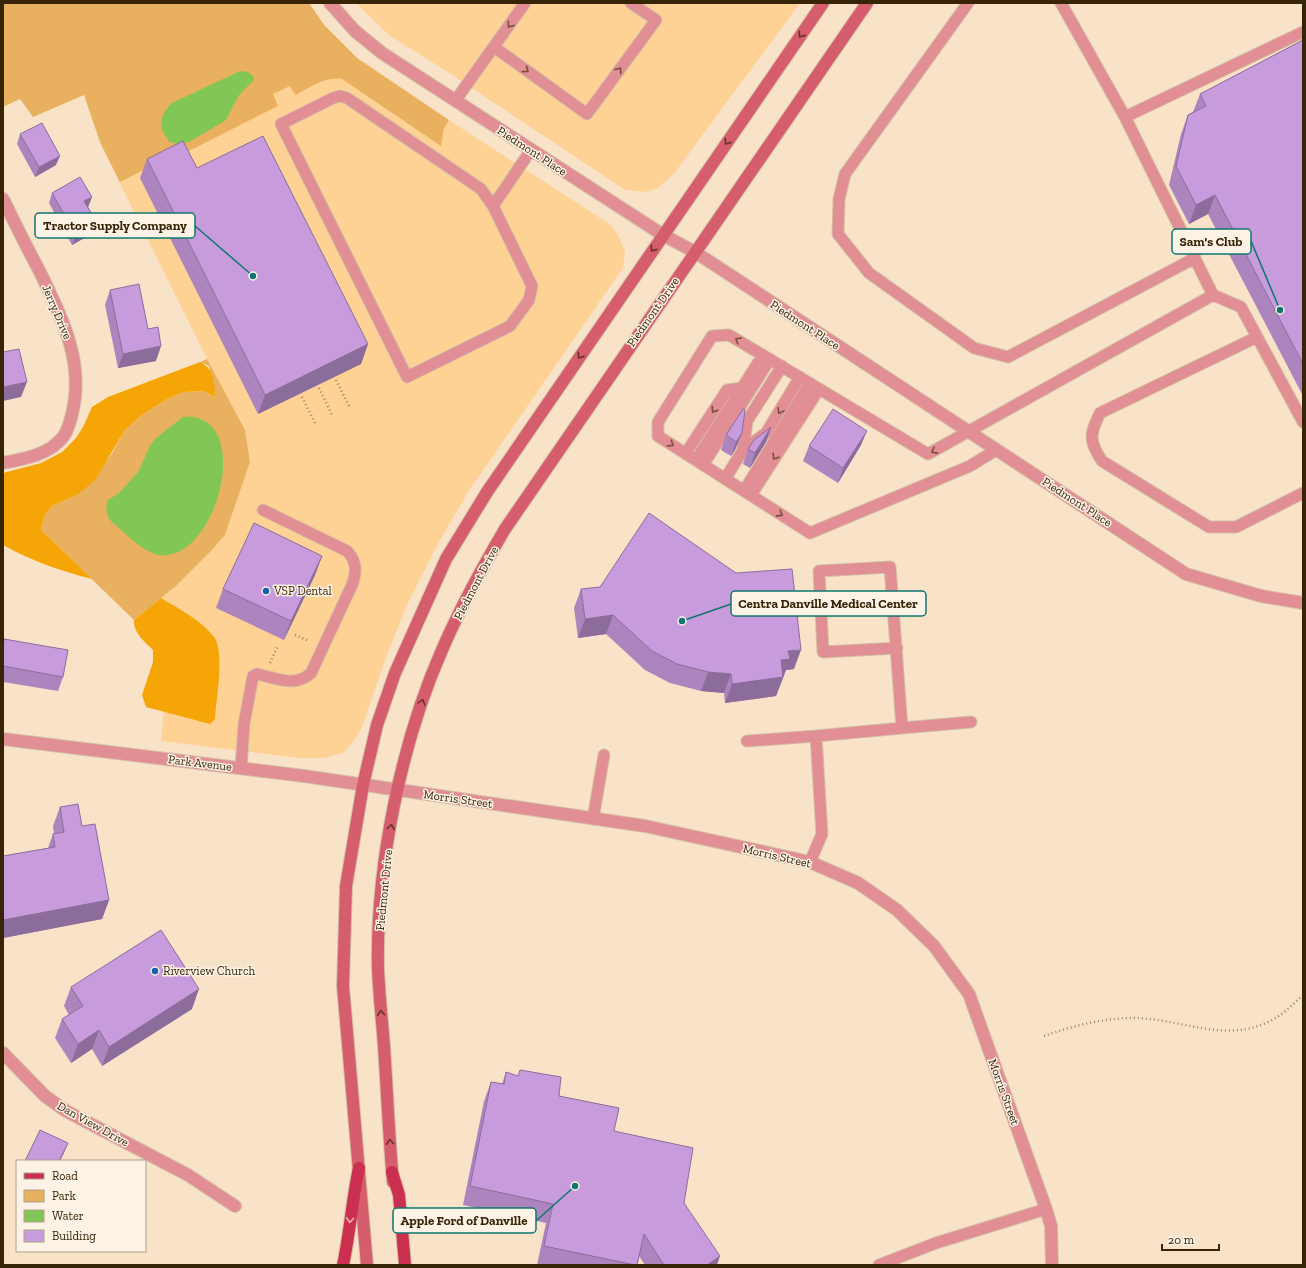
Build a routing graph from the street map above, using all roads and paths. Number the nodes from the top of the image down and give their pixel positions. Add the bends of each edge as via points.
1 (330, 3) edge
2 (525, 3) edge
3 (632, 3) edge
4 (823, 3) edge
5 (867, 3) edge
6 (968, 3) edge
7 (1061, 3) edge
8 (1303, 32) edge
9 (494, 47) junction
10 (455, 101) junction
11 (1124, 117) junction
12 (531, 150) junction
13 (3, 198) edge
14 (493, 206) junction
15 (663, 236) junction
16 (695, 252) junction
17 (1195, 258) junction
18 (1213, 294) junction
19 (1257, 337) junction
20 (766, 357) junction
21 (782, 366) junction
22 (800, 377) junction
23 (336, 380) dead end
24 (815, 386) junction
25 (319, 388) edge
26 (742, 388) junction
27 (302, 397) dead end
28 (349, 406) dead end
29 (332, 415) dead end
30 (1303, 422) edge
31 (315, 423) dead end
32 (968, 432) junction
33 (743, 450) junction
34 (996, 450) junction
35 (686, 454) junction
36 (699, 462) junction
37 (3, 463) edge
38 (725, 479) junction
39 (748, 493) junction
40 (1303, 493) edge
41 (263, 510) dead end
42 (1303, 603) edge
43 (897, 648) junction
44 (971, 722) dead end
45 (902, 728) junction
46 (816, 736) junction
47 (3, 739) edge
48 (747, 741) dead end
49 (604, 755) dead end
50 (241, 768) junction
51 (363, 785) junction
52 (397, 791) junction
53 (593, 819) junction
54 (810, 862) junction
55 (1303, 995) edge
56 (1044, 1036) dead end
57 (3, 1053) edge
58 (359, 1168) junction
59 (392, 1172) junction
60 (235, 1206) dead end
61 (1046, 1209) junction
62 (343, 1265) edge
63 (367, 1265) edge
64 (399, 1265) edge
65 (405, 1265) edge
66 (879, 1265) edge
67 (1052, 1265) edge

1 - 10 street, Piedmont Place via 355,31 382,53
2 -> 9 lane
9 -> 3 lane via 587,114 656,20
4 -> 15 main road
5 - 16 main road, Piedmont Drive
6 - 17 lane via 845,174 839,199 838,234 869,273 974,348 1008,357
7 - 11 lane
8 - 11 lane
9 - 10 lane
10 - 12 street, Piedmont Place
11 - 17 lane
12 - 14 lane
12 - 15 street, Piedmont Place
13 - 37 street, Jerry Drive via 64,322 72,346 76,380 75,403 63,437 50,448 34,456
14 - 14 lane via 474,183 347,98 333,98 281,124 407,377 510,326 529,300 530,280
15 - 16 street, Piedmont Place
15 -> 51 main road via 487,492 446,559 396,673 378,725
16 - 32 street, Piedmont Place
52 -> 16 main road, Piedmont Drive via 426,690 476,580 529,492
17 - 18 lane
18 - 19 lane via 1241,307
18 - 32 lane
19 - 30 lane
19 - 40 lane via 1100,413 1091,431 1094,448 1102,461 1209,527 1236,528
20 - 21 lane
20 - 26 lane
20 -> 35 lane via 729,335 712,336 658,422 658,436
20 - 36 lane
21 - 22 lane
21 - 33 lane via 747,421
22 - 24 lane
22 -> 33 lane via 766,434
23 - 28 path
32 -> 24 lane via 928,454
24 -> 39 lane
25 - 29 path
26 -> 35 lane via 727,390
26 - 36 lane
27 - 31 path
32 - 34 street, Piedmont Place
33 - 38 lane
39 -> 34 lane via 810,533 970,466
34 - 42 street, Piedmont Place via 1186,574 1261,596
35 - 36 lane
36 - 38 lane
38 - 39 lane
41 - 50 lane via 348,551 354,561 356,572 311,673 306,678 296,681 257,674 253,676 244,724
43 - 43 lane via 890,567 819,571 823,652
43 - 45 lane
44 - 45 lane
45 - 46 lane
46 - 48 lane
46 - 54 lane via 822,834
47 - 50 street, Park Avenue
49 - 53 lane
50 - 51 street, Park Avenue
51 - 52 street, Park Avenue
51 - 58 main road via 346,886 343,986
52 - 53 street, Morris Street
59 -> 52 main road, Piedmont Drive via 378,968 380,905
53 - 54 street, Morris Street via 645,826
54 - 61 street, Morris Street via 858,883 897,910 934,946 969,994
55 - 56 path via 1273,1020 1255,1028 1235,1032 1218,1032 1164,1020 1132,1018 1081,1024
57 - 60 street, Dan View Drive via 45,1096 66,1111 188,1175
58 -> 62 main road via 352,1197 349,1240
58 - 63 main road
59 - 64 main road, Piedmont Drive
59 - 65 main road via 399,1195
61 - 66 lane via 936,1243
61 - 67 street, Morris Street via 1051,1226

